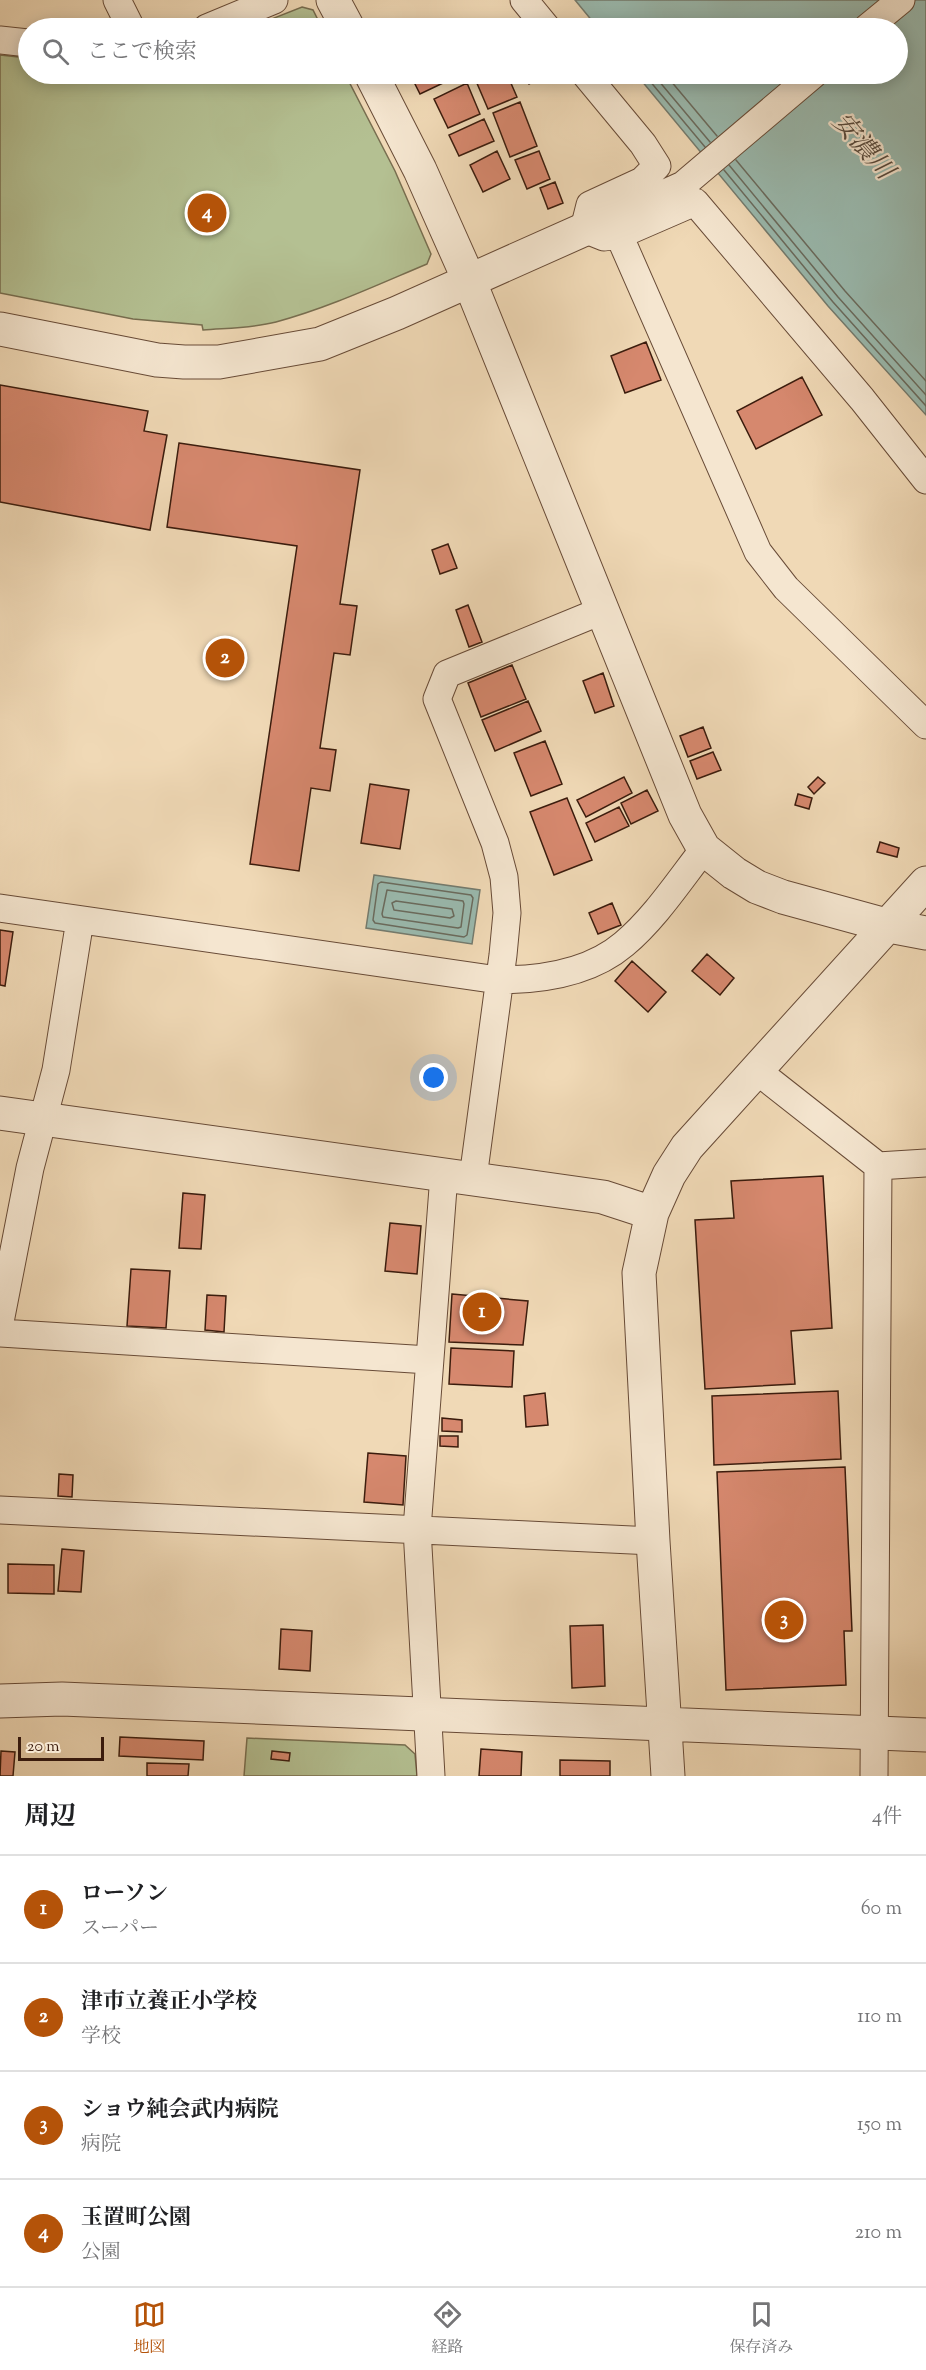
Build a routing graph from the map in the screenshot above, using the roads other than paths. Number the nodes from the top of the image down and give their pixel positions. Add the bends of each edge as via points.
1 (117, 0) edge
2 (274, 0) edge
3 (333, 0) edge
4 (524, 0) edge
5 (901, 0) edge
6 (126, 18) edge
7 (231, 18) edge
8 (343, 18) edge
9 (539, 18) edge
10 (879, 18) edge
11 (0, 40) edge
12 (18, 42) edge
13 (376, 84) edge
14 (593, 84) edge
15 (802, 84) edge
16 (602, 228) junction
17 (469, 280) junction
18 (0, 329) edge
19 (926, 480) edge
20 (601, 611) junction
21 (926, 725) edge
22 (704, 849) junction
23 (926, 883) edge
24 (0, 908) edge
25 (80, 920) junction
26 (889, 926) junction
27 (926, 933) edge
28 (498, 980) junction
29 (756, 1070) junction
30 (0, 1113) edge
31 (41, 1119) junction
32 (926, 1163) edge
33 (878, 1166) junction
34 (458, 1177) junction
35 (652, 1213) junction
36 (0, 1322) edge
37 (0, 1333) edge
38 (429, 1360) junction
39 (0, 1510) edge
40 (417, 1529) junction
41 (653, 1541) junction
42 (0, 1701) edge
43 (427, 1716) junction
44 (665, 1724) junction
45 (876, 1733) junction
46 (926, 1736) edge
47 (431, 1776) edge
48 (668, 1776) edge
49 (874, 1776) edge

1 - 6 street
2 - 7 street
3 - 8 street
4 - 9 street
5 - 10 street
11 - 12 street
13 - 17 street
14 - 16 street via 657,166 642,181 590,205
15 - 16 street via 683,185
16 - 17 street
16 - 19 street via 695,202
16 - 21 street via 758,552 786,588
17 - 18 street via 320,344 219,362 156,360
17 - 20 street
20 - 22 street via 685,815
20 - 28 street via 447,674 437,699 495,843 504,877 507,913
22 - 26 street via 756,886
22 - 28 street via 642,928 623,946 577,970 547,978
23 - 26 street
24 - 25 street
25 - 28 street
25 - 31 street via 56,1070
26 - 27 street
26 - 29 street
28 - 34 street
29 - 33 street
29 - 35 street via 687,1147
30 - 31 street
31 - 34 street
31 - 36 street
32 - 33 street
33 - 45 street
34 - 35 street via 603,1197
34 - 38 street
35 - 41 street via 639,1273
37 - 38 street
38 - 40 street
39 - 40 street
40 - 41 street
40 - 43 street
41 - 44 street
42 - 43 street via 62,1700
43 - 44 street
43 - 47 street
44 - 45 street
44 - 48 street
45 - 46 street
45 - 49 street

